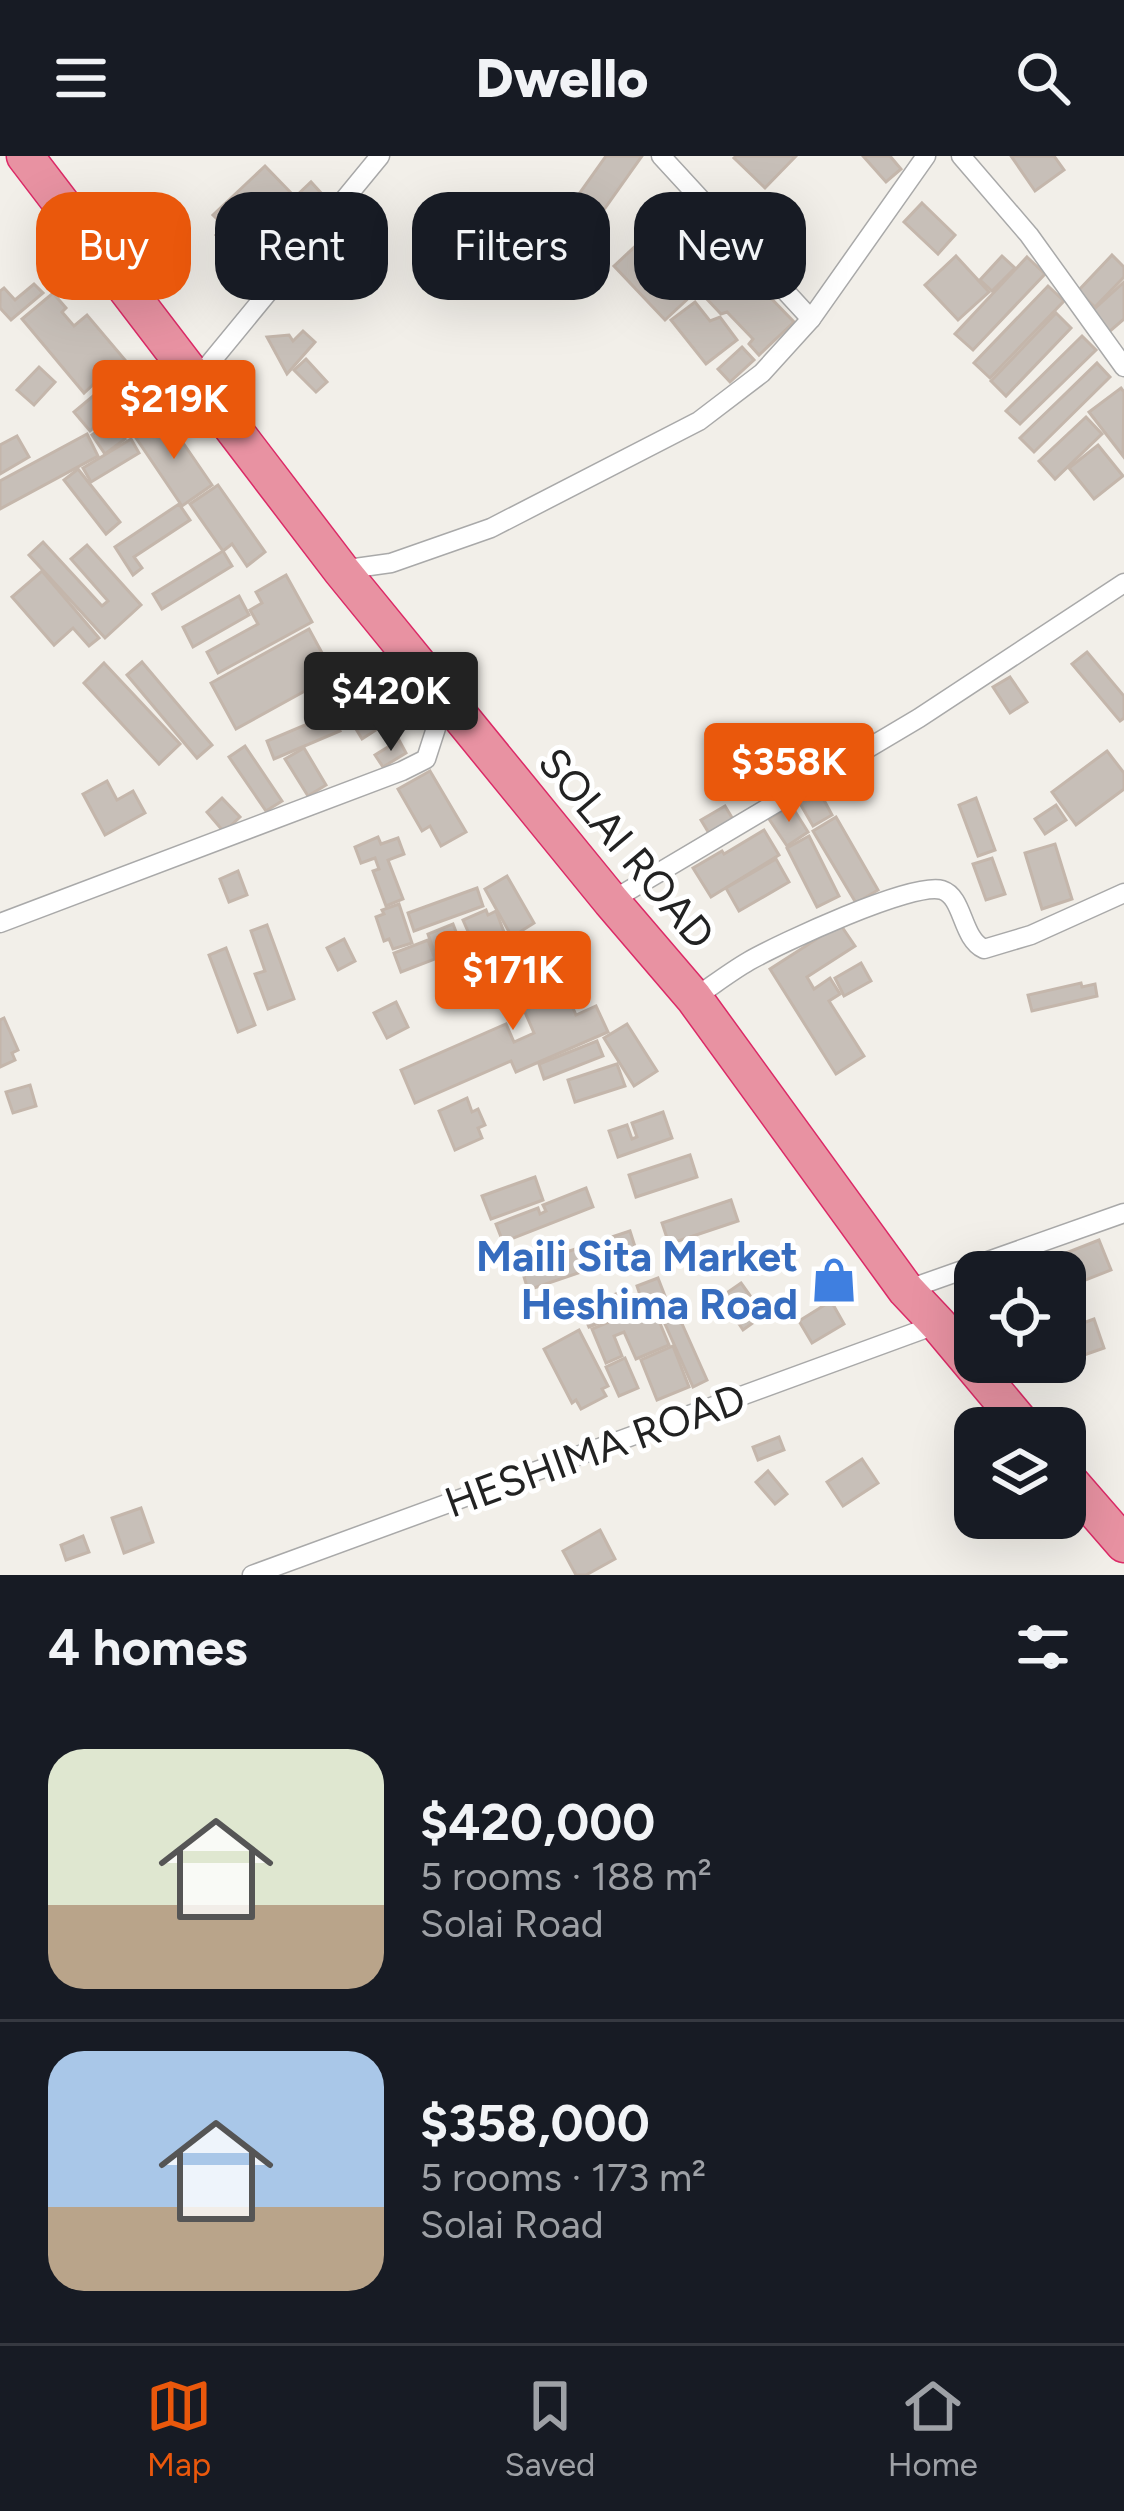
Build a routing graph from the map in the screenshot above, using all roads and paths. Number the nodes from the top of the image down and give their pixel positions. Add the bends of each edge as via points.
1 (26, 156) edge
2 (380, 156) edge
3 (661, 156) edge
4 (926, 156) edge
5 (962, 156) edge
6 (811, 319) junction
7 (1124, 368) edge
8 (196, 380) junction
9 (340, 570) junction
10 (1124, 583) edge
11 (430, 682) junction
12 (1124, 892) edge
13 (610, 901) junction
14 (0, 923) edge
15 (694, 998) junction
16 (1124, 1213) edge
17 (906, 1291) junction
18 (938, 1324) junction
19 (1007, 1407) edge
20 (1086, 1500) edge
21 (1124, 1544) edge
22 (252, 1575) edge

1 - 8 highway, SOLAI ROAD
2 - 8 street
3 - 6 street
4 - 6 street
5 - 7 street
6 - 9 street via 762,373 700,421 491,528 391,563
8 - 9 highway, SOLAI ROAD
9 - 11 highway, SOLAI ROAD
10 - 13 street via 919,718
11 - 13 highway, SOLAI ROAD
11 - 14 street via 436,728 426,760
12 - 15 street via 984,949 973,943 950,896 922,891 863,907 749,961
13 - 15 highway, SOLAI ROAD
15 - 17 highway, SOLAI ROAD
16 - 17 street
17 - 18 highway, SOLAI ROAD
18 - 19 highway, SOLAI ROAD
18 - 22 street, HESHIMA ROAD
20 - 21 highway

